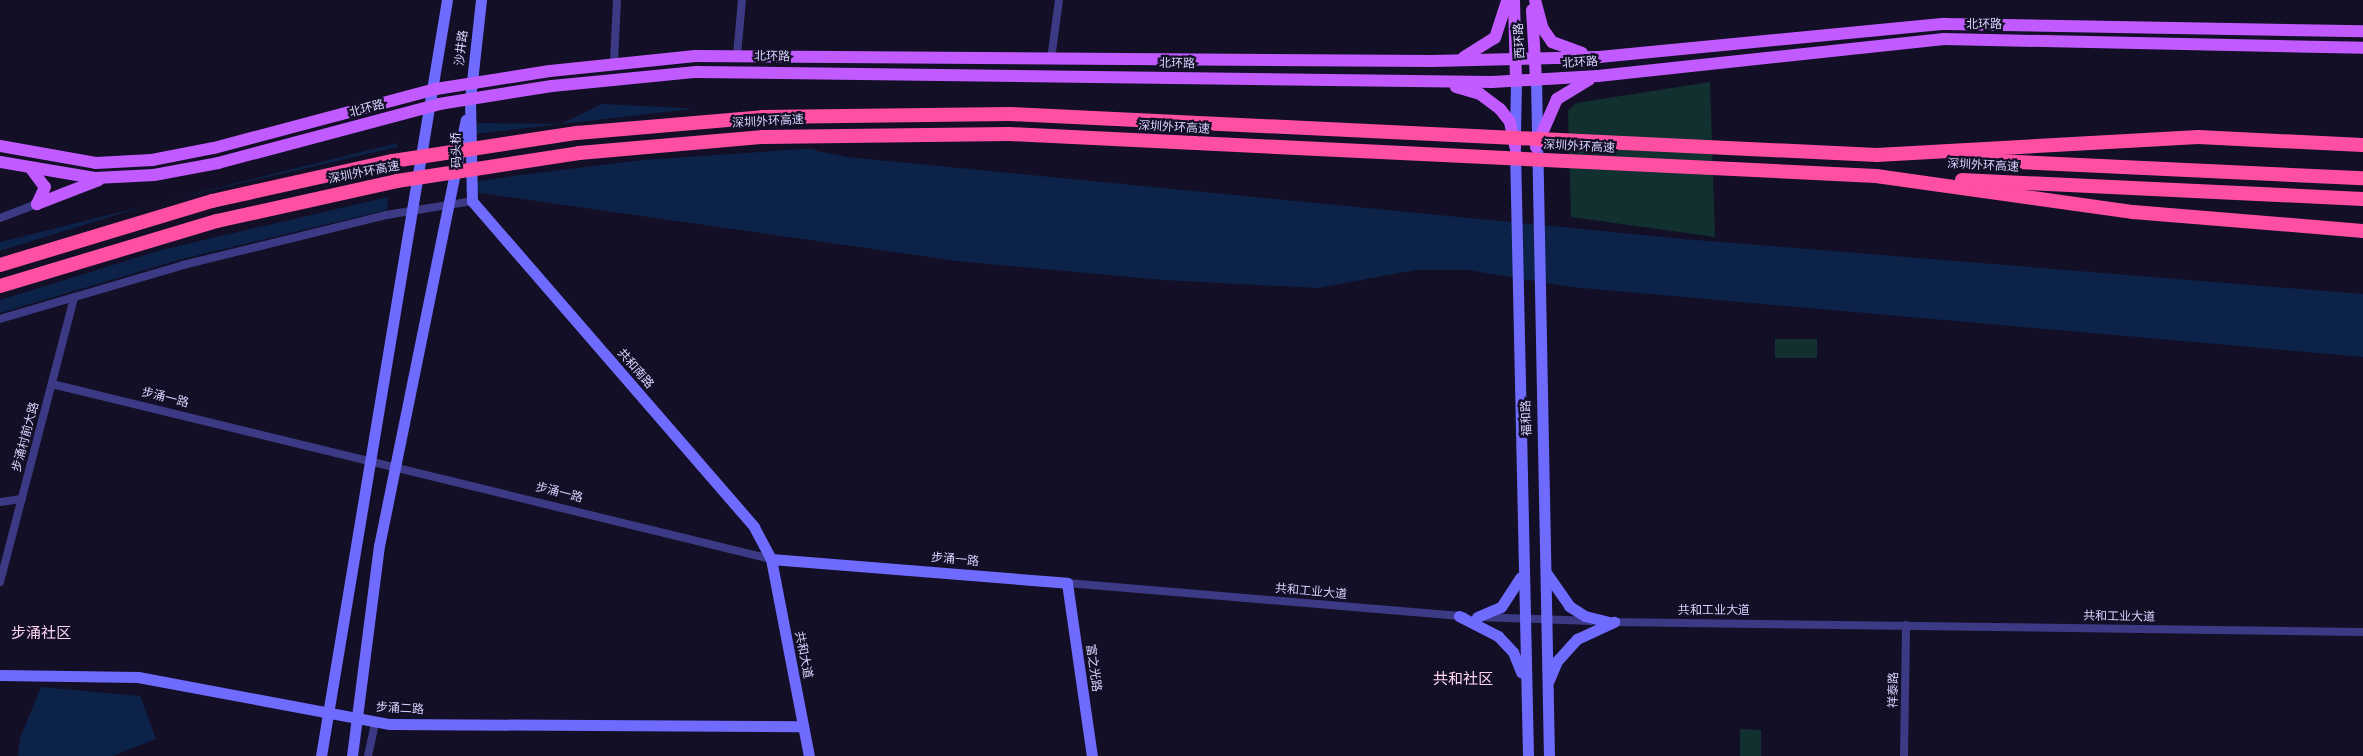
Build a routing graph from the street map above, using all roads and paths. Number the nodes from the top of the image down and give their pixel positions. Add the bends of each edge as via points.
1 (447, 0) edge
2 (481, 0) edge
3 (617, 0) edge
4 (742, 0) edge
5 (1059, 0) edge
6 (1507, 0) edge
7 (1514, 0) edge
8 (1533, 0) edge
9 (2363, 31) edge
10 (2363, 48) edge
11 (737, 55) junction
12 (1599, 57) junction
13 (1051, 59) junction
14 (1515, 59) junction
15 (1534, 59) junction
16 (1455, 60) junction
17 (614, 63) junction
18 (1598, 76) junction
19 (1536, 80) junction
20 (1431, 82) junction
21 (1516, 82) junction
22 (471, 83) junction
23 (433, 90) junction
24 (470, 99) junction
25 (430, 106) junction
26 (2363, 144) edge
27 (0, 146) edge
28 (1515, 146) junction
29 (1536, 147) junction
30 (1877, 155) junction
31 (0, 162) edge
32 (32, 170) junction
33 (1876, 176) junction
34 (107, 178) junction
35 (2363, 178) edge
36 (2363, 199) edge
37 (472, 201) junction
38 (37, 204) junction
39 (449, 204) junction
40 (413, 210) junction
41 (0, 218) edge
42 (2363, 231) edge
43 (0, 265) edge
44 (0, 286) edge
45 (74, 297) junction
46 (0, 319) edge
47 (52, 384) junction
48 (369, 461) junction
49 (395, 468) junction
50 (22, 499) junction
51 (0, 502) edge
52 (771, 559) junction
53 (1522, 564) junction
54 (1544, 564) junction
55 (0, 582) edge
56 (1067, 583) junction
57 (1459, 616) junction
58 (1477, 617) junction
59 (1524, 619) junction
60 (1546, 620) junction
61 (1614, 622) junction
62 (1906, 625) junction
63 (2363, 632) edge
64 (0, 675) edge
65 (1526, 690) junction
66 (1547, 690) junction
67 (328, 713) junction
68 (357, 719) junction
69 (375, 722) junction
70 (803, 726) junction
71 (322, 756) edge
72 (352, 756) edge
73 (368, 756) edge
74 (809, 756) edge
75 (1092, 756) edge
76 (1528, 756) edge
77 (1549, 756) edge
78 (1904, 756) edge

1 - 23 street
2 - 22 street, 沙井路
3 - 17 street
4 - 11 street
5 - 13 street
6 - 16 main road via 1502,24 1490,44
7 - 14 main road, 西环路
8 - 12 main road via 1543,29 1552,42
8 - 15 main road, 西环路
9 - 12 main road, 北环路 via 1944,24
10 - 18 main road, 北环路 via 1944,39
11 - 13 main road, 北环路
11 - 17 main road, 北环路
12 - 15 main road, 北环路
13 - 16 main road, 北环路
14 - 15 main road, 北环路
14 - 16 main road, 北环路
14 - 21 main road, 西环路
15 - 19 main road, 西环路
17 - 22 main road, 北环路
18 - 19 main road, 北环路
18 - 29 main road via 1557,99
19 - 21 main road, 北环路
19 - 29 street, 福和路
20 - 21 main road, 北环路
20 - 24 main road, 北环路 via 724,71 628,77
20 - 28 main road via 1473,91 1494,103 1510,122
21 - 28 street, 福和路
22 - 23 main road, 北环路
22 - 24 street, 沙井路
23 - 25 street
23 - 27 main road, 北环路 via 214,148 152,160 96,163
24 - 25 main road, 北环路
24 - 37 street, 码头桥, bridge
24 - 39 street, bridge
25 - 34 main road, 北环路 via 184,171
25 - 40 street, bridge
26 - 30 highway via 2198,137
28 - 53 street, 福和路
29 - 54 street, 福和路
30 - 35 highway, 深圳外环高速
30 - 43 highway, 深圳外环高速, bridge via 1018,114 762,117 577,133 393,161 212,201
31 - 32 main road, 北环路
32 - 34 main road, 北环路
32 - 38 main road via 45,187
33 - 36 highway, 深圳外环高速
33 - 42 highway via 2133,212
33 - 44 highway, 深圳外环高速, bridge via 1009,134 754,138 579,153 371,186 158,237
34 - 38 main road
37 - 39 street
37 - 52 street, 共和南路 via 754,527
38 - 41 street
39 - 40 street
39 - 49 street
40 - 45 street via 183,265
40 - 48 street
45 - 46 street
45 - 47 street, 步涌村前大路
47 - 48 street, 步涌一路
47 - 50 street, 步涌村前大路
48 - 49 street, 步涌一路
48 - 67 street
49 - 52 street, 步涌一路
49 - 68 street via 379,546
50 - 51 street
50 - 55 street, 步涌村前大路
52 - 56 street, 步涌一路
52 - 70 street, 共和大道
53 - 58 street via 1517,587 1508,601
53 - 59 street, 福和路
54 - 60 street, 福和路
54 - 61 street via 1550,583 1569,606 1585,616
56 - 57 street, 共和工业大道
56 - 75 street, 富之光路
57 - 58 street, 共和工业大道
57 - 65 street via 1489,629 1506,643 1518,661
58 - 59 street, 共和工业大道
59 - 60 street, 共和工业大道
59 - 65 street, 福和路
60 - 61 street, 共和工业大道
60 - 66 street, 福和路
61 - 62 street, 共和工业大道
61 - 66 street via 1594,628 1569,645 1557,661
62 - 63 street, 共和工业大道
62 - 78 street, 祥泰路
64 - 67 street, 步涌二路 via 138,677
65 - 76 street, 福和路
66 - 77 street, 福和路
67 - 68 street, 步涌二路
67 - 71 street
68 - 69 street, 步涌二路
68 - 72 street
69 - 70 street, 步涌二路
69 - 73 street
70 - 74 street, 共和大道

